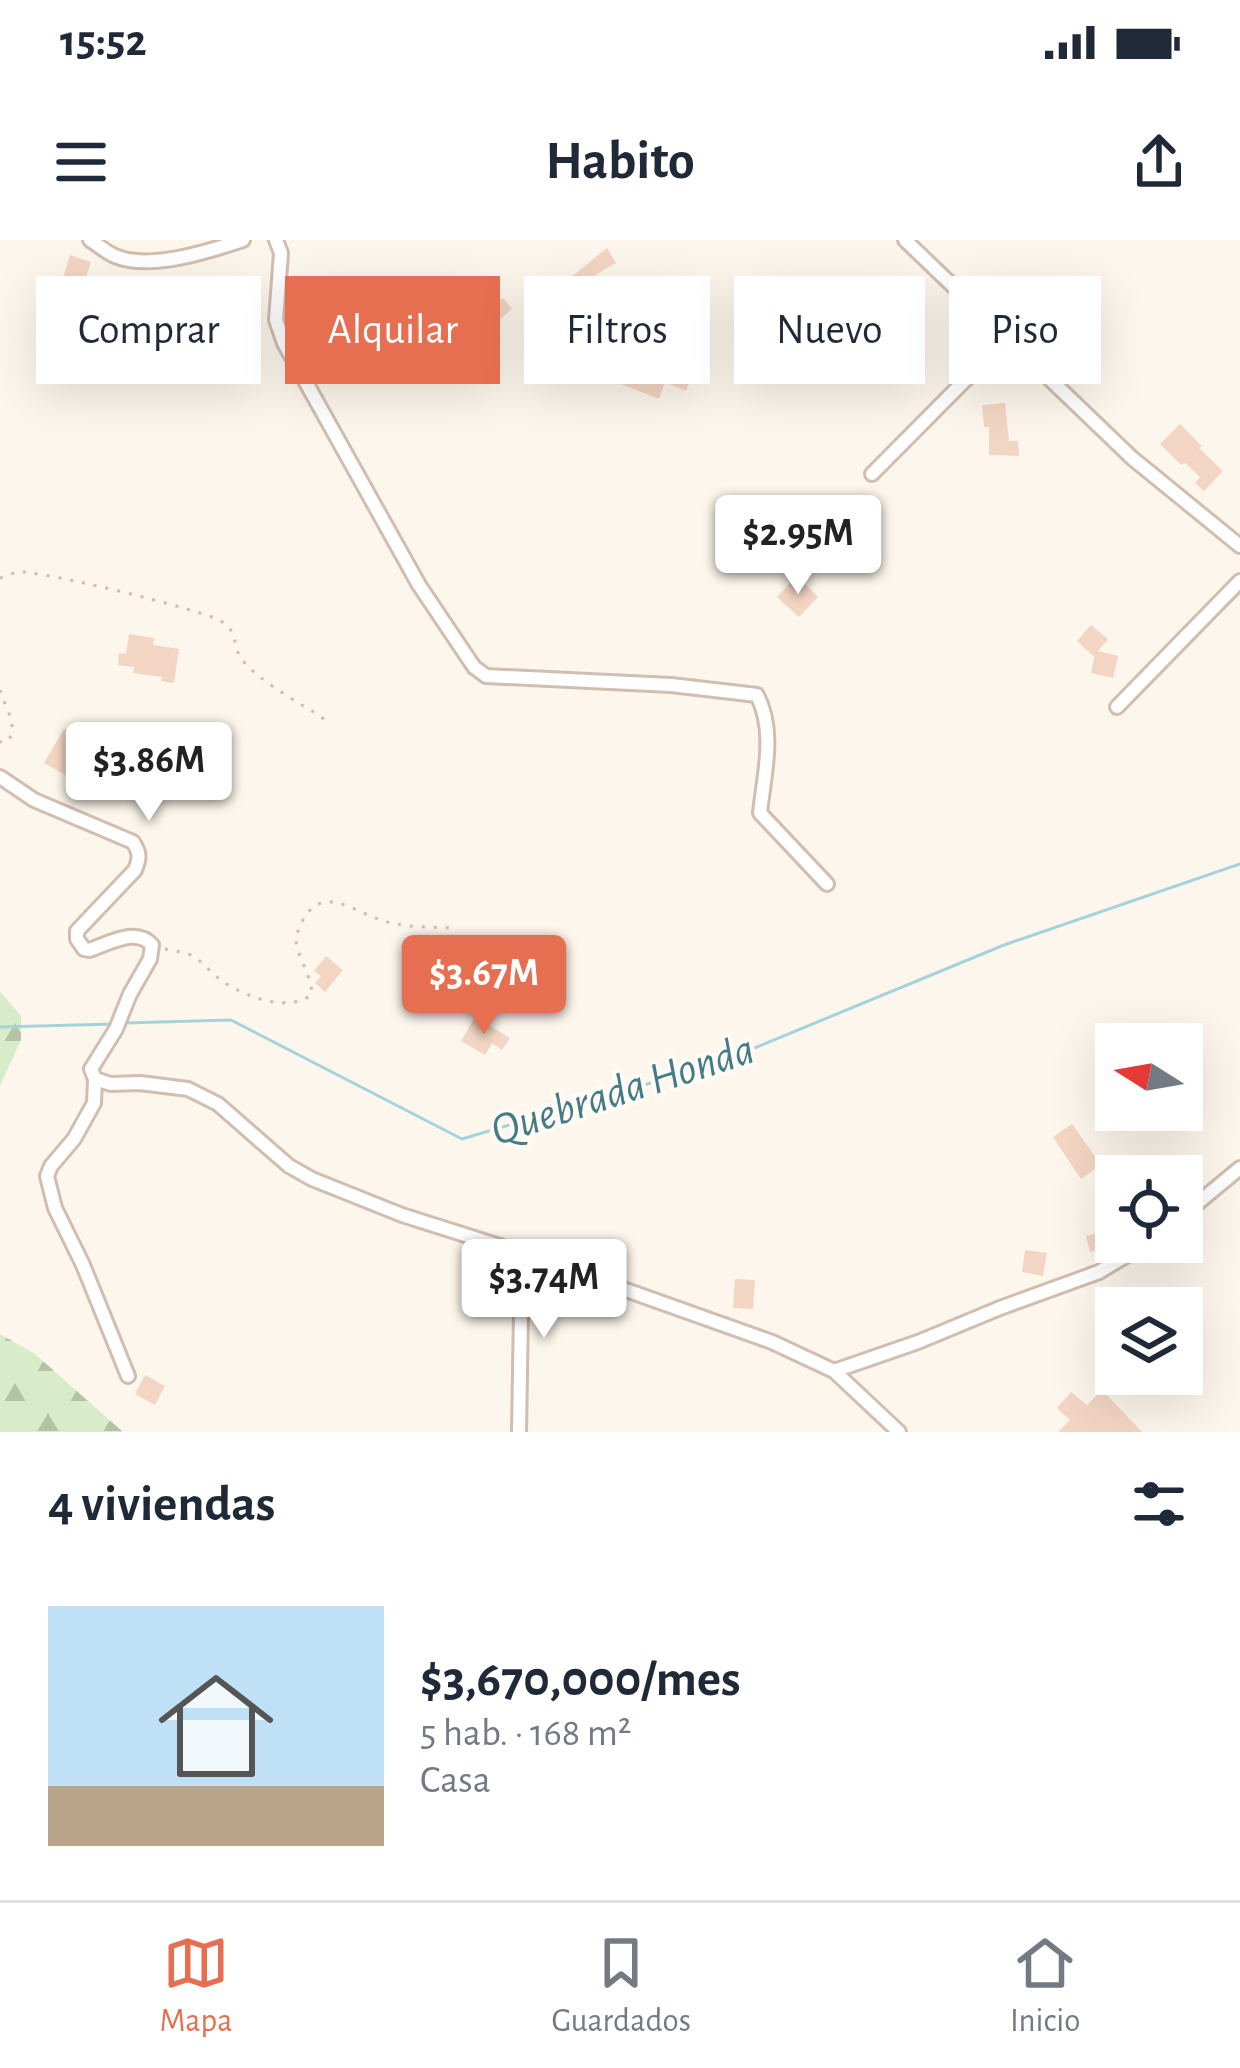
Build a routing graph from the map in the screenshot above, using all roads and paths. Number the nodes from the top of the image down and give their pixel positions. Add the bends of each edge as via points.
1 (90, 240) edge
2 (242, 240) edge
3 (276, 240) edge
4 (904, 240) edge
5 (949, 284) edge
6 (961, 384) edge
7 (1054, 384) edge
8 (872, 474) dead end
9 (1240, 546) edge
10 (0, 578) edge
11 (1240, 581) edge
12 (0, 690) edge
13 (1117, 706) dead end
14 (324, 719) dead end
15 (0, 742) edge
16 (0, 777) edge
17 (826, 884) dead end
18 (456, 928) dead end
19 (152, 946) junction
20 (95, 1079) junction
21 (1240, 1168) edge
22 (1203, 1199) edge
23 (522, 1252) junction
24 (1114, 1263) edge
25 (834, 1371) junction
26 (128, 1376) dead end
27 (518, 1432) edge
28 (899, 1432) edge

1 - 2 street via 130,260 171,259
3 - 17 street via 276,320 284,343 474,667 486,676 757,695 768,757 760,813
4 - 5 street
6 - 8 street
7 - 9 street
10 - 14 path via 54,578 223,622 236,635 239,656
11 - 13 street
12 - 15 path via 12,734
16 - 19 street via 133,842 135,870 77,939 89,950 135,935
18 - 19 path via 393,923 326,900 310,908 296,940 311,994 286,1004 238,990 191,955
19 - 20 street via 91,1069
20 - 23 street via 188,1089 312,1180
20 - 26 street via 94,1103 46,1176
21 - 22 street
23 - 25 street
23 - 27 street
24 - 25 street
25 - 28 street

